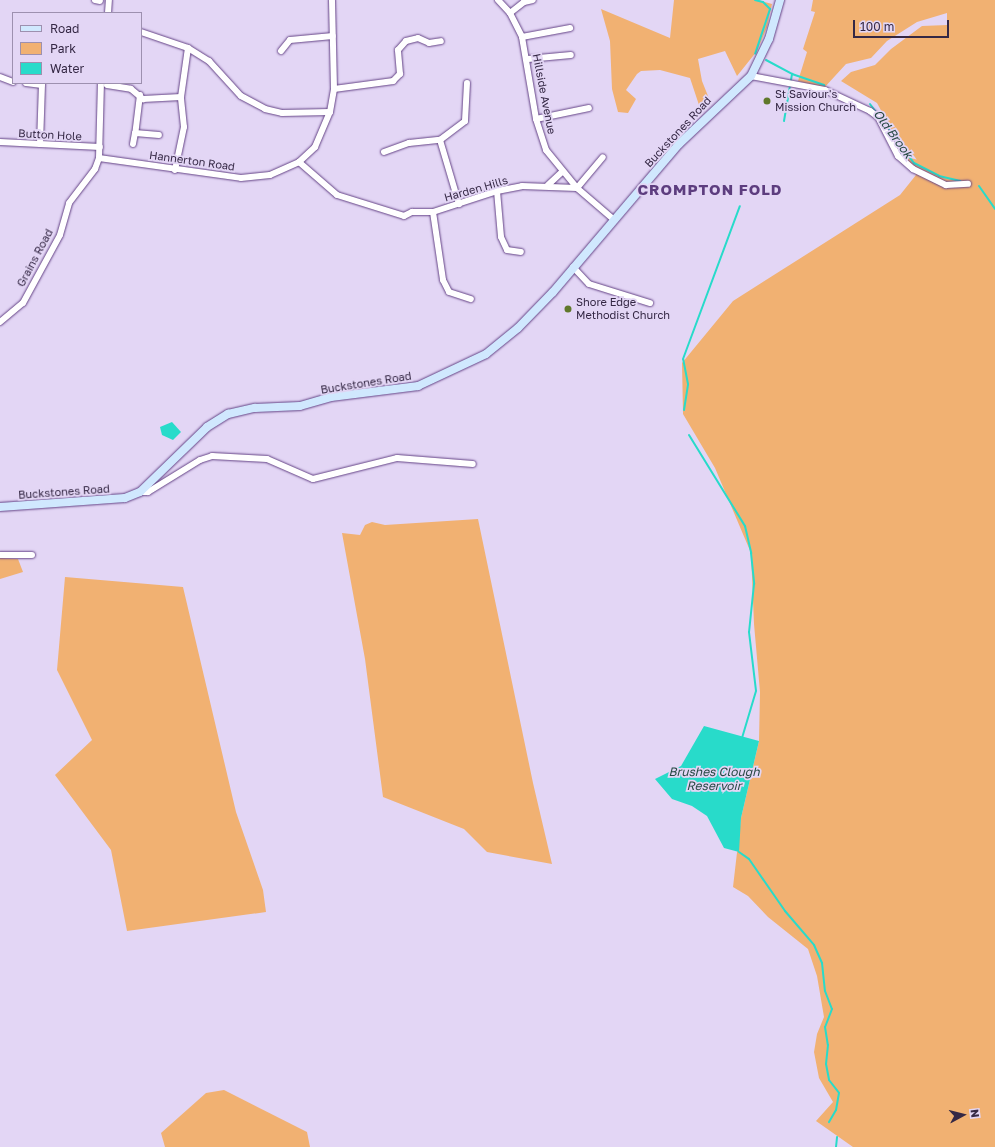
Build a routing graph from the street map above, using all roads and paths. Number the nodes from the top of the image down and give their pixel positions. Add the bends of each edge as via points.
1 (109, 0) edge
2 (332, 0) edge
3 (498, 0) edge
4 (533, 0) edge
5 (780, 0) edge
6 (108, 12) edge
7 (510, 13) junction
8 (570, 28) dead end
9 (142, 32) edge
10 (333, 36) junction
11 (522, 37) junction
12 (441, 40) dead end
13 (188, 48) junction
14 (282, 51) dead end
15 (571, 55) dead end
16 (528, 59) junction
17 (752, 76) junction
18 (0, 77) edge
19 (12, 82) edge
20 (467, 83) dead end
21 (42, 84) edge
22 (104, 84) edge
23 (334, 89) junction
24 (140, 95) junction
25 (181, 97) junction
26 (589, 108) dead end
27 (330, 112) junction
28 (536, 119) junction
29 (135, 132) junction
30 (159, 134) dead end
31 (440, 140) junction
32 (0, 142) edge
33 (40, 144) junction
34 (133, 144) dead end
35 (100, 147) junction
36 (384, 152) dead end
37 (603, 157) dead end
38 (99, 158) junction
39 (298, 162) junction
40 (175, 170) junction
41 (562, 172) junction
42 (968, 184) dead end
43 (548, 185) junction
44 (577, 188) junction
45 (497, 191) junction
46 (459, 204) junction
47 (433, 212) junction
48 (613, 219) junction
49 (521, 252) dead end
50 (573, 267) junction
51 (470, 299) dead end
52 (650, 303) dead end
53 (0, 322) edge
54 (473, 464) dead end
55 (140, 492) junction
56 (0, 507) edge
57 (0, 555) edge
58 (32, 555) dead end

1 - 6 street
2 - 10 street, Hannerton Road
3 - 7 street, Hillside Avenue
4 - 7 street via 524,2
5 - 17 main road, Buckstones Road via 769,40
7 - 11 street, Hillside Avenue
8 - 11 street
9 - 13 street
10 - 14 street via 290,40
10 - 23 street, Hannerton Road
11 - 16 street, Hillside Avenue
12 - 23 street via 429,43 418,38 406,41 398,50 400,74 393,81
13 - 25 street
13 - 27 street via 209,61 241,96 265,109 282,113
15 - 16 street
16 - 28 street, Hillside Avenue
17 - 42 street via 825,90 870,111 878,117 898,156 913,169 946,185
17 - 48 main road, Buckstones Road via 679,144
18 - 19 street
20 - 31 street via 465,121
21 - 33 street
22 - 24 street via 130,88
22 - 35 street, Grains Road
23 - 27 street, Hannerton Road
24 - 25 street via 143,99
24 - 29 street
25 - 40 street via 184,127
26 - 28 street
27 - 39 street, Hannerton Road via 315,147
28 - 41 street, Hillside Avenue via 546,150
29 - 30 street
29 - 34 street
31 - 36 street via 409,143
31 - 46 street
32 - 33 street, Button Hole
33 - 35 street, Button Hole
35 - 38 street, Grains Road
37 - 44 street
38 - 40 street, Hannerton Road
38 - 53 street, Grains Road via 89,179 69,203 60,235 23,303
39 - 40 street, Hannerton Road via 270,175 241,178
39 - 47 street, Harden Hills via 337,195 354,202 404,216 412,212
41 - 43 street
41 - 44 street, Hillside Avenue
43 - 44 street, Harden Hills
43 - 45 street, Harden Hills
44 - 48 street, Hillside Avenue
45 - 46 street, Harden Hills
45 - 49 street via 501,237 507,250
46 - 47 street, Harden Hills
47 - 51 street, Harden Hills via 443,280 449,292
48 - 50 main road, Buckstones Road
50 - 52 street via 589,284
50 - 55 main road, Buckstones Road via 523,323 486,354 418,386 331,397 300,406 255,408 228,414 207,427
54 - 55 street via 397,458 313,479 268,459 212,456 200,460 148,492
55 - 56 main road, Buckstones Road via 110,501
57 - 58 street

